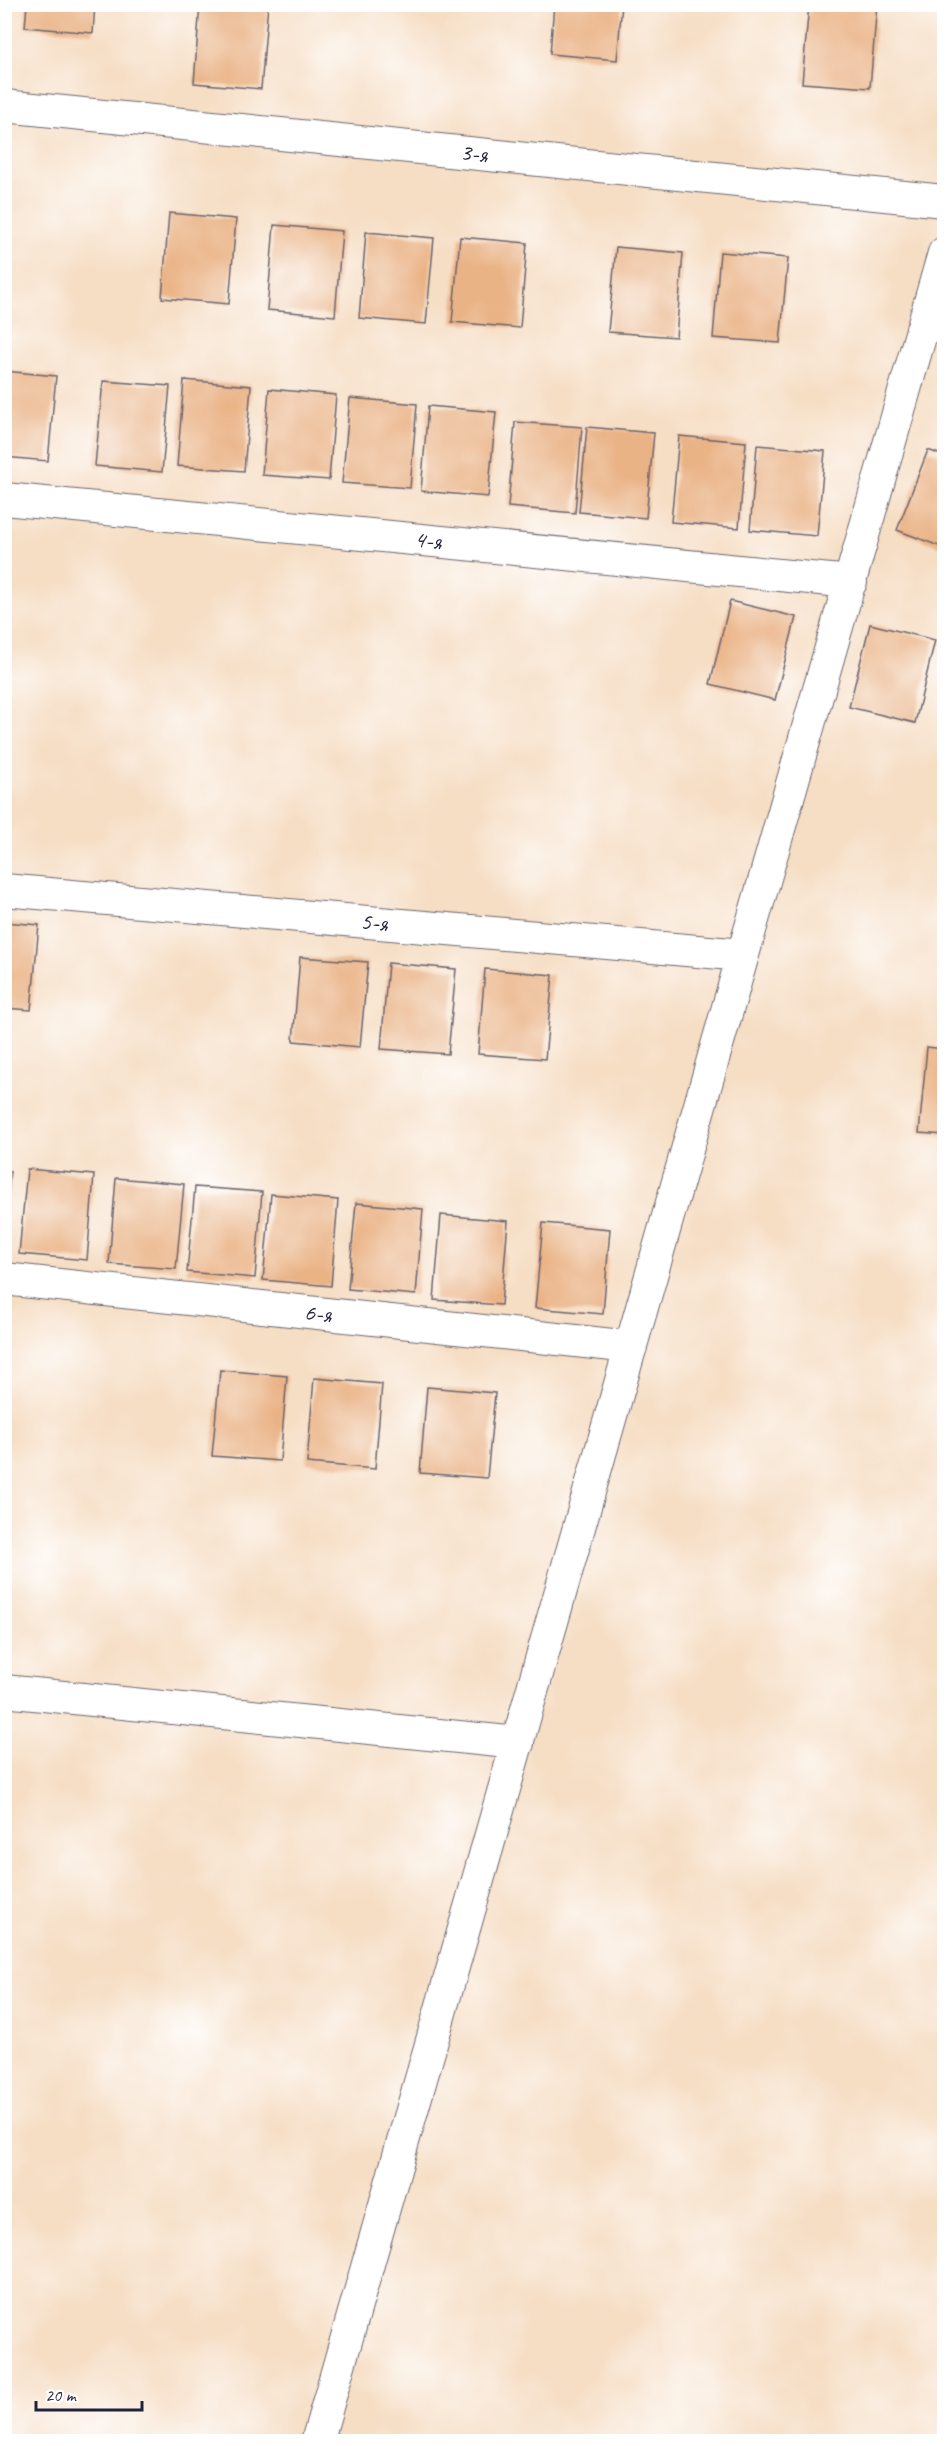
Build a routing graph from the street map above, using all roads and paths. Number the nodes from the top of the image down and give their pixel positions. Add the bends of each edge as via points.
1 (4, 106) edge
2 (945, 201) edge
3 (945, 253) edge
4 (4, 499) edge
5 (851, 582) junction
6 (4, 890) edge
7 (743, 955) junction
8 (4, 1279) edge
9 (631, 1347) junction
10 (4, 1692) edge
11 (518, 1743) junction
12 (317, 2442) edge

1 - 2 street, 3-я
3 - 5 street
4 - 5 street, 4-я
5 - 7 street
6 - 7 street, 5-я
7 - 9 street
8 - 9 street, 6-я
9 - 11 street
10 - 11 street
11 - 12 street

